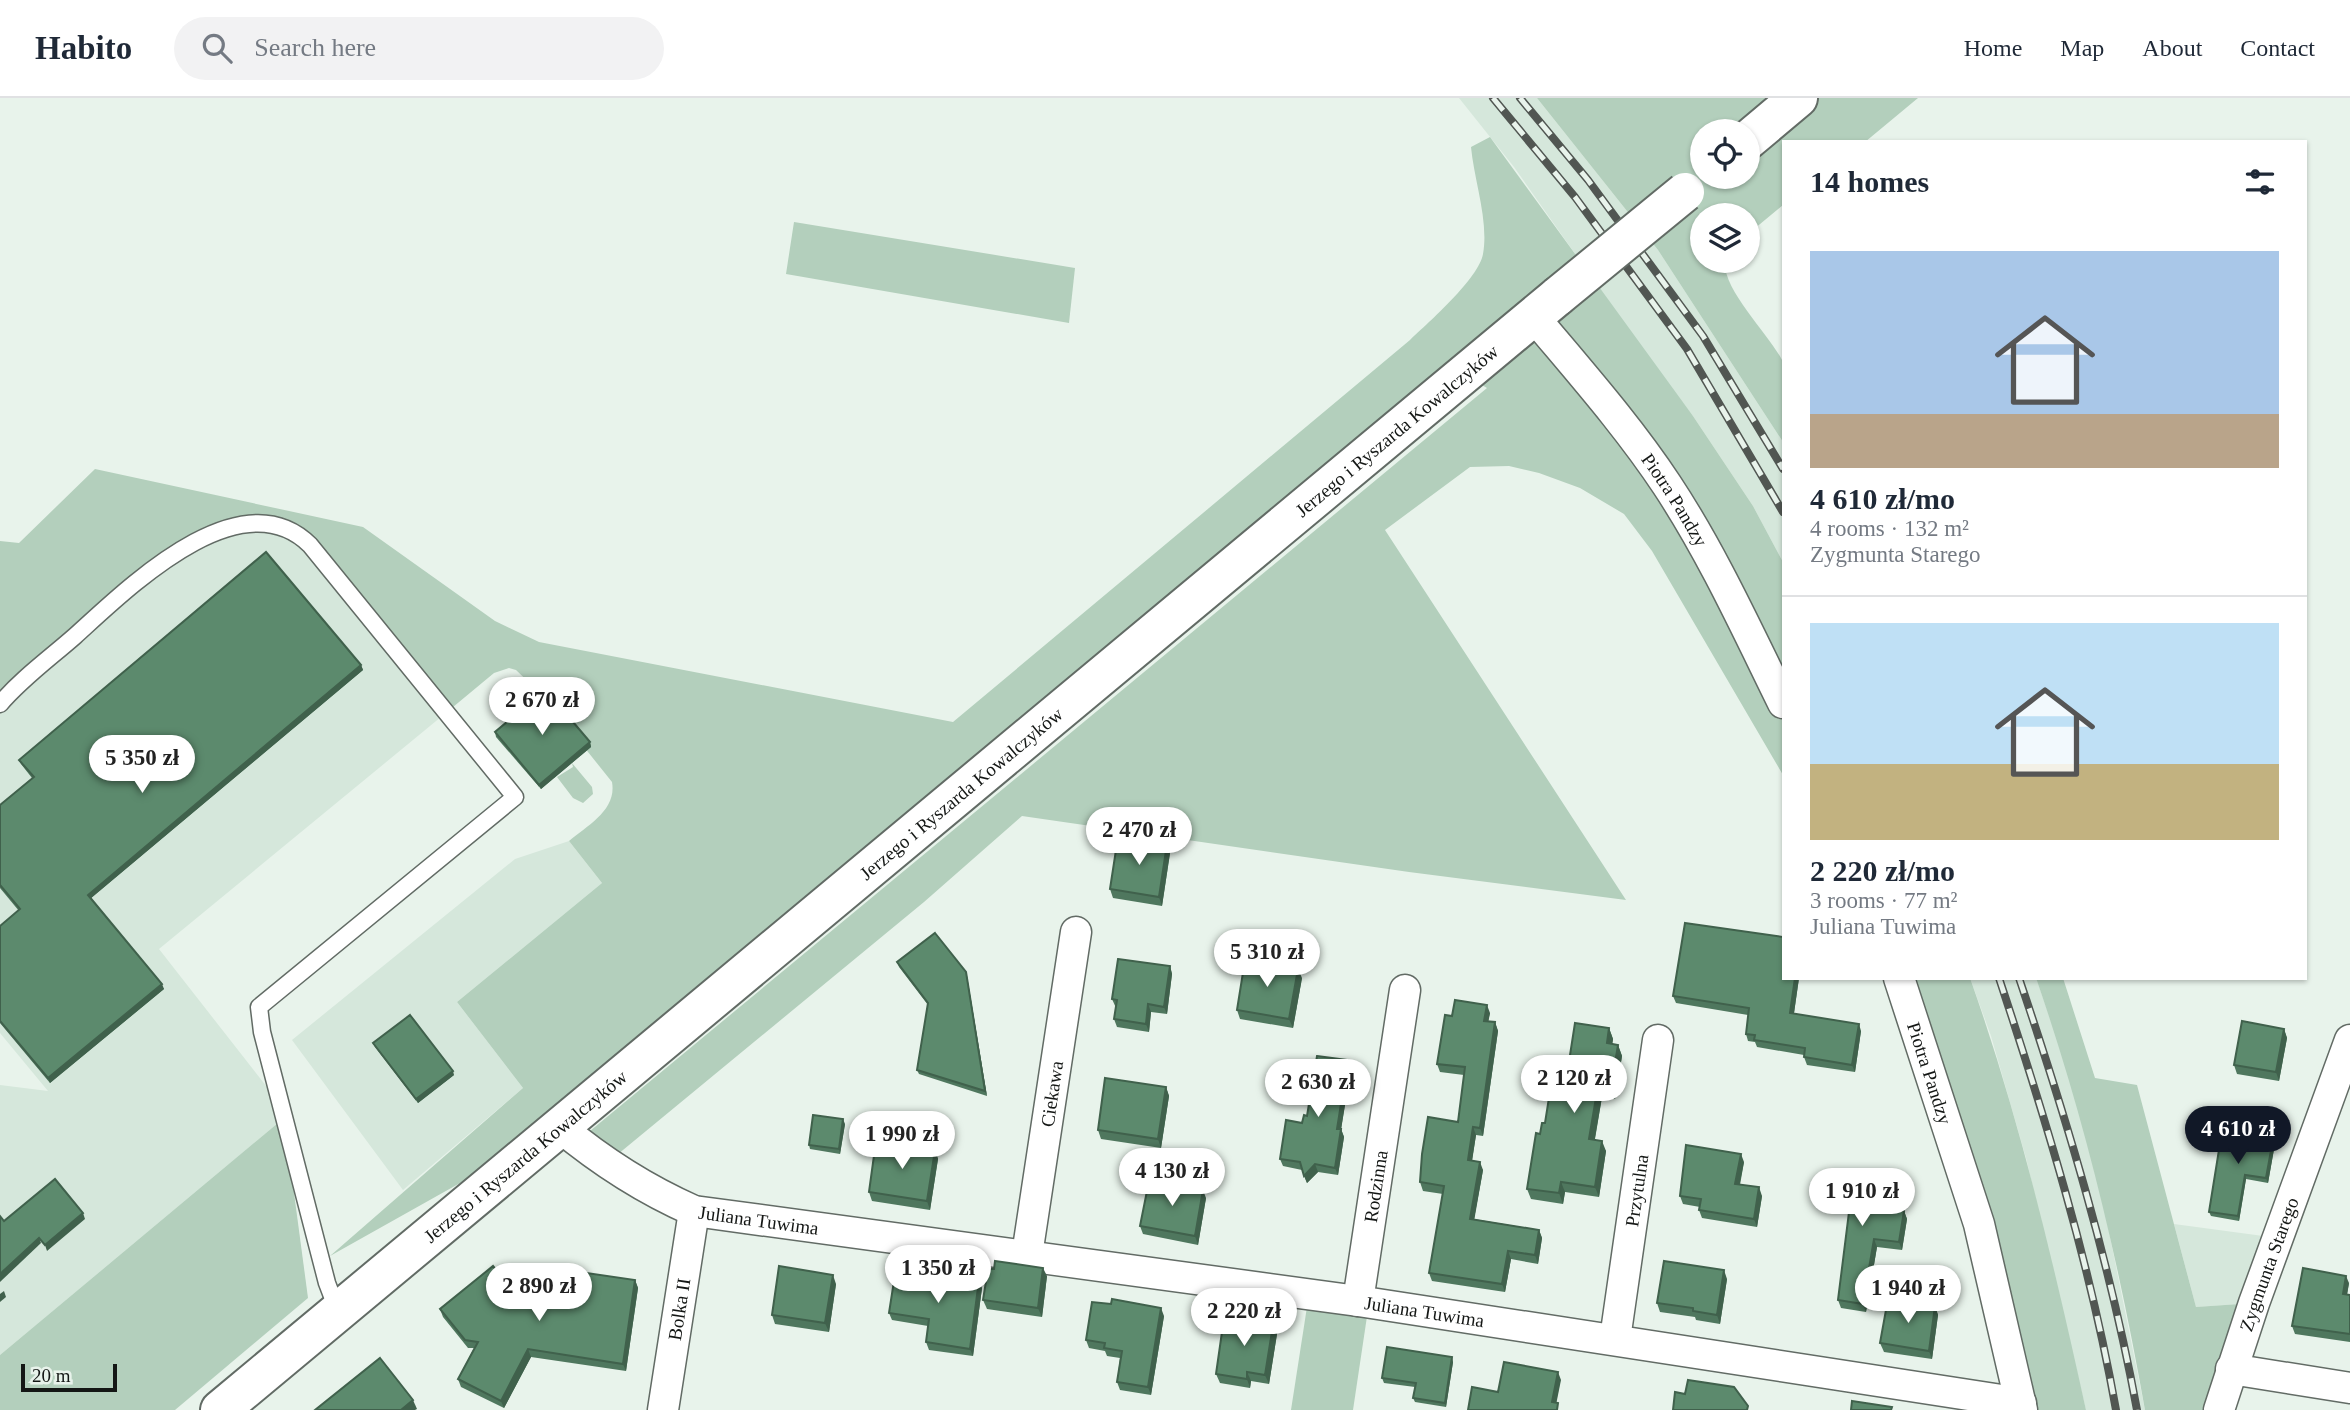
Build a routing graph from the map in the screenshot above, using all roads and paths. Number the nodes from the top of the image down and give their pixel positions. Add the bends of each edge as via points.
1 (1798, 98) edge
2 (1760, 130) edge
3 (1690, 188) edge
4 (1546, 307) junction
5 (1782, 701) edge
6 (0, 704) edge
7 (1076, 932) dead end
8 (1900, 980) edge
9 (1405, 990) dead end
10 (1658, 1040) dead end
11 (2350, 1040) edge
12 (560, 1127) junction
13 (694, 1211) junction
14 (1027, 1255) junction
15 (1357, 1301) junction
16 (338, 1312) junction
17 (1615, 1339) junction
18 (2231, 1369) junction
19 (2350, 1388) edge
20 (2022, 1407) edge
21 (220, 1410) edge
22 (663, 1410) edge
23 (2219, 1410) edge

1 - 2 main road
3 - 4 main road, Jerzego i Ryszarda Kowalczyków, bridge
4 - 5 street, Piotra Pandzy via 1669,488
4 - 12 main road, Jerzego i Ryszarda Kowalczyków
6 - 16 lane via 175,552 214,533 248,524 274,526 298,532 310,545 515,797 259,1007
7 - 14 street, Ciekawa
8 - 20 street, Piotra Pandzy via 1979,1224
9 - 15 street, Rodzinna
10 - 17 street, Przytulna
11 - 18 street, Zygmunta Starego
12 - 13 street, Juliana Tuwima via 616,1171
12 - 16 main road, Jerzego i Ryszarda Kowalczyków
13 - 14 street, Juliana Tuwima
13 - 22 street, Bolka II
14 - 15 street, Juliana Tuwima
15 - 17 street, Juliana Tuwima
16 - 21 main road, Jerzego i Ryszarda Kowalczyków
17 - 20 street, Juliana Tuwima
18 - 19 street
18 - 23 street, Zygmunta Starego

